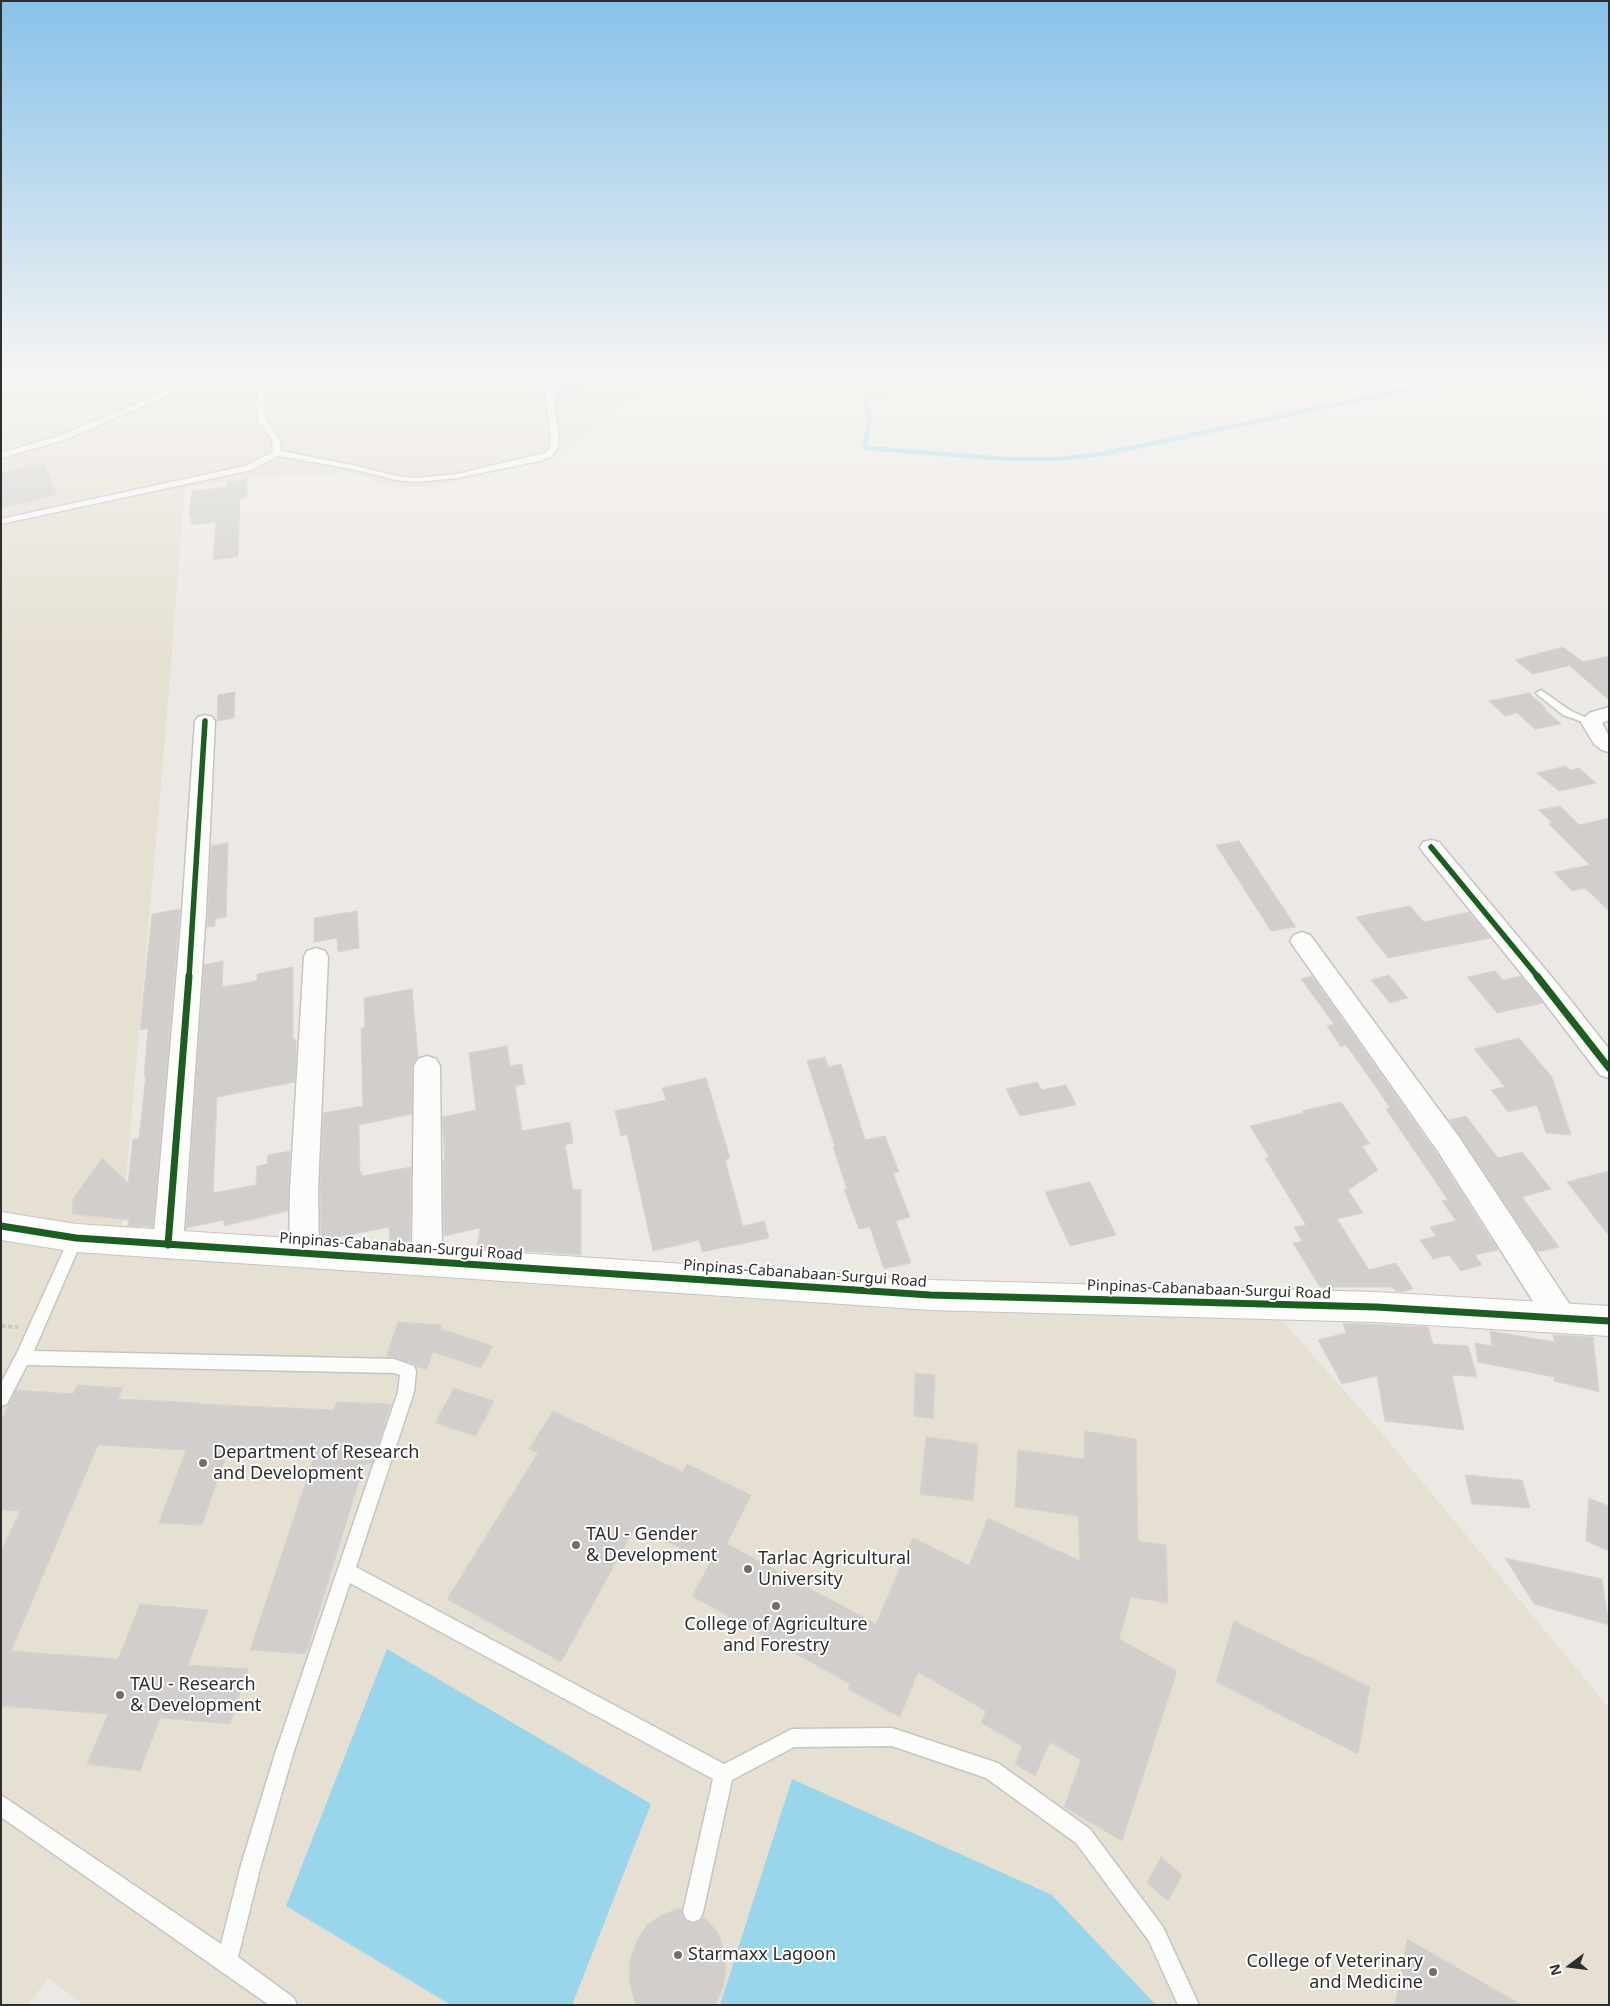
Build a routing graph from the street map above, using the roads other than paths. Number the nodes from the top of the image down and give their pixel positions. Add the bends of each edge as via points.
1 (227, 473) edge
2 (374, 473) edge
3 (473, 473) edge
4 (1, 522) edge
5 (1541, 693) dead end
6 (1609, 713) edge
7 (205, 721) dead end
8 (1591, 722) junction
9 (1609, 746) edge
10 (1431, 847) dead end
11 (1302, 941) dead end
12 (316, 957) dead end
13 (427, 1066) dead end
14 (1609, 1068) edge
15 (1, 1226) edge
16 (76, 1238) junction
17 (168, 1245) junction
18 (304, 1254) junction
19 (427, 1262) junction
20 (1561, 1318) junction
21 (1609, 1321) edge
22 (23, 1358) junction
23 (1, 1399) edge
24 (347, 1572) junction
25 (724, 1774) junction
26 (1, 1805) edge
27 (693, 1912) dead end
28 (227, 1961) junction
29 (287, 2005) edge
30 (1189, 2005) edge

1 - 4 lane
2 - 3 lane via 396,478 437,480
5 - 8 lane via 1567,713
6 - 8 street
7 - 17 street
8 - 9 street via 1601,740
10 - 14 street via 1551,992
11 - 20 street via 1449,1146
12 - 18 street via 304,1190
13 - 19 street
15 - 16 street, Pinpinas-Cabanabaan-Surgui Road
16 - 17 street, Pinpinas-Cabanabaan-Surgui Road
16 - 22 lane
17 - 18 street, Pinpinas-Cabanabaan-Surgui Road
18 - 19 street, Pinpinas-Cabanabaan-Surgui Road
19 - 20 street, Pinpinas-Cabanabaan-Surgui Road via 930,1294 1376,1307
20 - 21 street, Pinpinas-Cabanabaan-Surgui Road
22 - 23 lane
22 - 24 lane via 394,1366 408,1372 406,1392
24 - 25 lane
24 - 28 lane via 284,1754
25 - 27 lane
25 - 30 lane via 792,1738 892,1738 990,1770 1083,1836 1156,1934
26 - 28 lane
28 - 29 lane

